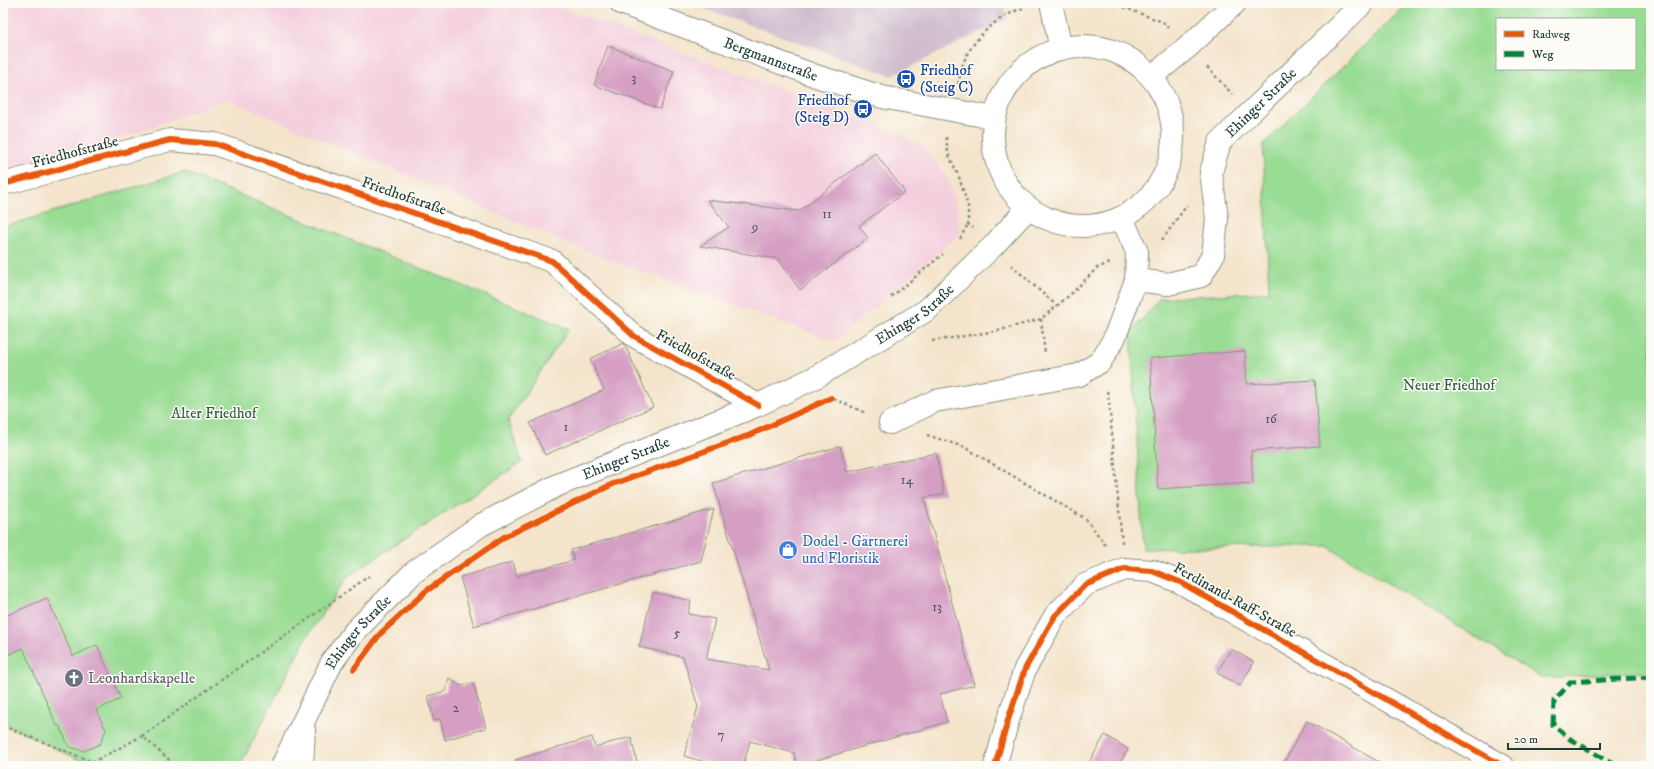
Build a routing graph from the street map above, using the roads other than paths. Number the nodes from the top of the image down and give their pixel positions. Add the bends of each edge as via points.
1 (622, 3) edge
2 (1051, 3) edge
3 (1235, 3) edge
4 (1363, 3) edge
5 (1061, 49) junction
6 (1152, 77) junction
7 (994, 118) junction
8 (3, 184) edge
9 (1028, 208) junction
10 (1122, 218) junction
11 (1136, 280) junction
12 (758, 405) junction
13 (890, 423) road end
14 (304, 716) junction
15 (282, 766) edge
16 (302, 766) edge
17 (995, 766) edge
18 (1503, 766) edge

1 - 7 street, Bergmannstraße via 816,76 882,97
2 - 5 street
3 - 6 street
4 - 11 street, Ehinger Straße via 1220,142 1211,172 1217,219 1213,255 1201,276 1168,284
5 - 6 street via 1083,45 1109,49 1132,60
5 - 7 street via 1036,59 1017,75 1003,95
6 - 10 street via 1166,101 1173,128 1171,156 1161,182 1143,204
7 - 9 street via 993,142 998,166 1009,188
8 - 12 street, Friedhofstraße via 170,140 215,144 552,261 634,336
9 - 10 street via 1061,224 1101,225
9 - 12 street, Ehinger Straße via 927,310 816,377
10 - 11 street via 1137,252
11 - 13 street via 1114,339 1100,362 1079,375 935,401
12 - 14 street, Ehinger Straße via 558,485 481,525 414,572 355,631 332,662
14 - 15 street, Ehinger Straße
14 - 16 street
17 - 18 street, Ferdinand-Raff-Straße via 1025,669 1055,616 1085,585 1124,569 1152,571 1180,582

